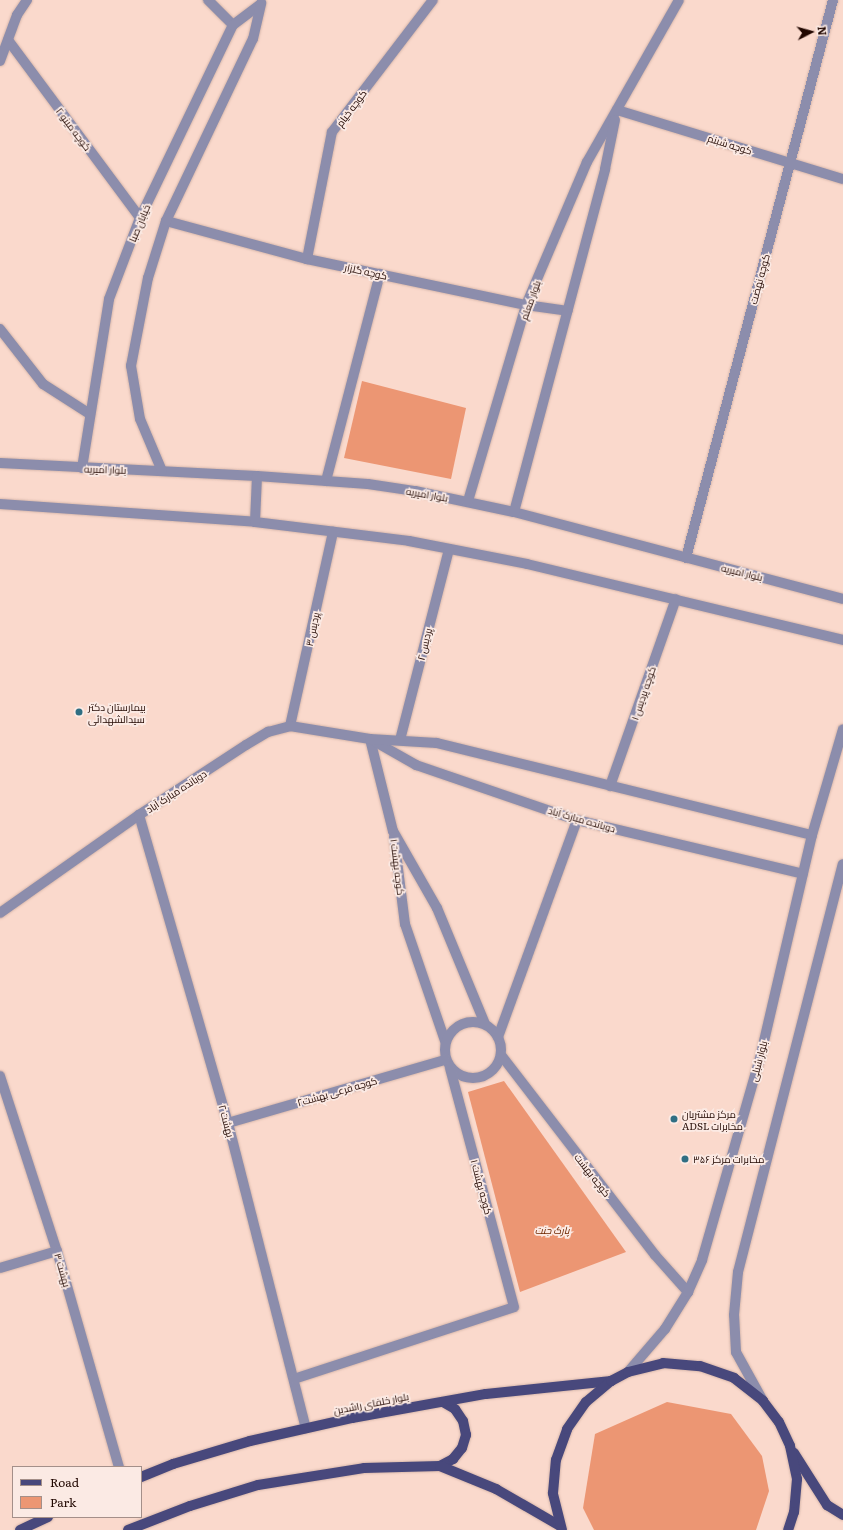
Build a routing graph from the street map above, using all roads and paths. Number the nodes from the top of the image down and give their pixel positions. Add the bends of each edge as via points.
1 (27, 0) edge
2 (208, 0) edge
3 (433, 0) edge
4 (679, 0) edge
5 (833, 0) edge
6 (261, 3) edge
7 (234, 25) junction
8 (8, 40) junction
9 (0, 60) edge
10 (617, 110) junction
11 (790, 163) junction
12 (843, 179) edge
13 (140, 218) junction
14 (166, 221) junction
15 (307, 259) junction
16 (380, 274) junction
17 (526, 305) junction
18 (568, 310) junction
19 (0, 329) edge
20 (90, 414) junction
21 (0, 463) edge
22 (82, 468) junction
23 (162, 471) junction
24 (257, 476) junction
25 (326, 481) junction
26 (468, 501) junction
27 (0, 504) edge
28 (514, 512) junction
29 (254, 522) junction
30 (333, 532) junction
31 (448, 549) junction
32 (686, 558) junction
33 (843, 599) edge
34 (676, 600) junction
35 (843, 640) edge
36 (290, 726) junction
37 (843, 729) edge
38 (370, 739) junction
39 (400, 740) junction
40 (610, 786) junction
41 (139, 815) junction
42 (577, 820) junction
43 (393, 831) junction
44 (812, 835) junction
45 (843, 864) edge
46 (803, 874) junction
47 (839, 894) edge
48 (0, 913) edge
49 (485, 1024) junction
50 (498, 1037) junction
51 (446, 1041) junction
52 (501, 1056) junction
53 (448, 1064) junction
54 (0, 1076) edge
55 (228, 1123) junction
56 (57, 1251) junction
57 (0, 1268) edge
58 (688, 1292) junction
59 (628, 1372) junction
60 (294, 1378) junction
61 (611, 1381) junction
62 (763, 1401) junction
63 (443, 1402) junction
64 (306, 1428) junction
65 (790, 1446) junction
66 (119, 1466) edge
67 (440, 1466) junction
68 (142, 1476) edge
69 (843, 1515) edge
70 (46, 1518) edge
71 (561, 1528) edge
72 (20, 1530) edge
73 (128, 1530) edge
74 (788, 1530) edge

1 - 8 street via 17,15
2 - 7 street
3 - 15 street, کوچه خیام via 332,132
4 - 10 street, بلوار معلم
5 - 11 street, کوچه نهضت
6 - 7 street, خیابان صبا
6 - 14 street, خیابان صبا via 253,39
7 - 13 street, خیابان صبا
8 - 9 street
8 - 13 street, کوچه مینو ۲
10 - 11 street, کوچه شبنم
10 - 17 street, بلوار معلم via 587,162
10 - 18 street, بلوار معلم via 605,169
11 - 12 street, کوچه شبنم
11 - 32 street, کوچه نهضت
13 - 20 street, خیابان صبا via 109,299
14 - 15 street, کوچه گلزار
14 - 23 street, خیابان صبا via 148,278 131,366 140,419
15 - 16 street, کوچه گلزار
16 - 17 street, کوچه گلزار
16 - 25 street
17 - 18 street, کوچه گلزار
17 - 26 street, بلوار معلم
18 - 28 street, بلوار معلم
19 - 20 street via 43,384
20 - 22 street, خیابان صبا
21 - 22 street, بلوار امیریه
22 - 23 street, بلوار امیریه
23 - 24 street, بلوار امیریه
24 - 25 street, بلوار امیریه
24 - 29 street
25 - 26 street, بلوار امیریه via 368,484
26 - 28 street, بلوار امیریه
27 - 29 street
28 - 32 street, بلوار امیریه
29 - 30 street
30 - 31 street via 409,541
30 - 36 street, پردیس ۳
31 - 34 street via 527,564
31 - 39 street, پردیس ۲
32 - 33 street, بلوار امیریه
34 - 35 street
34 - 40 street, کوچه پردیس ۱
36 - 38 street, دوبانده مبارک آباد
36 - 41 street, دوبانده مبارک آباد via 268,732
37 - 44 street, بلوار شبلی
38 - 39 street, دوبانده مبارک آباد
38 - 42 street, دوبانده مبارک آباد via 416,765
38 - 43 street
39 - 40 street, دوبانده مبارک آباد via 437,743
40 - 44 street, دوبانده مبارک آباد
41 - 48 street, دوبانده مبارک آباد
41 - 55 street, بهشت ۲
42 - 46 street, دوبانده مبارک آباد
42 - 50 street
43 - 49 street via 437,908
43 - 51 street, کوچه بهشت ۱ via 405,924
44 - 46 street, بلوار شبلی
45 - 47 street
46 - 58 street, بلوار شبلی via 760,1054 702,1260
47 - 62 street via 738,1272 734,1315 736,1352
49 - 50 street
49 - 51 street via 462,1024 450,1032
50 - 52 street
51 - 53 street via 444,1050
52 - 53 street via 492,1072 475,1079 457,1075
52 - 58 street, کوچه بهشت via 655,1255
53 - 55 street, کوچه فرعی بهشت۲
53 - 60 street, کوچه بهشت ۱ via 514,1307
54 - 56 street, بهشت ۳
55 - 60 street, بهشت ۲
56 - 57 street
56 - 66 street, بهشت ۳
58 - 59 street, بلوار شبلی via 665,1329
59 - 61 main road
59 - 62 main road via 663,1364 700,1366 734,1378
60 - 64 street, بهشت ۲
61 - 63 main road, بلوار خلفای راشدین via 486,1394
61 - 71 main road via 586,1402 567,1429 556,1460 553,1493
62 - 65 main road via 779,1422
63 - 64 main road, بلوار خلفای راشدین
63 - 67 main road via 455,1409 463,1421 466,1435 462,1448 453,1459
64 - 68 main road, بلوار خلفای راشدین via 250,1441
65 - 69 main road via 827,1505
65 - 74 main road via 797,1479 794,1512
67 - 71 main road via 496,1489
67 - 73 main road via 364,1468 258,1485 190,1506
70 - 72 main road

